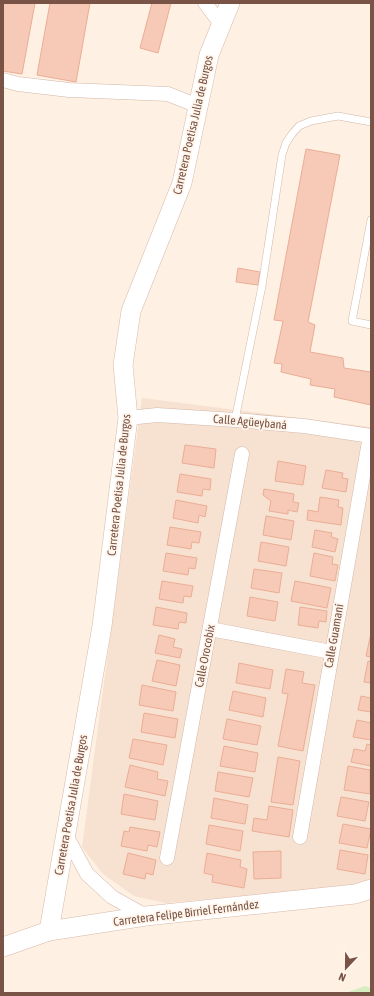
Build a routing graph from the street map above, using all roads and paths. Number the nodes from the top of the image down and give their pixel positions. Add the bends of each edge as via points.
1 (205, 3) edge
2 (230, 3) edge
3 (221, 24) junction
4 (3, 80) edge
5 (198, 106) junction
6 (371, 122) edge
7 (371, 220) edge
8 (371, 325) edge
9 (128, 418) junction
10 (235, 420) junction
11 (370, 436) edge
12 (242, 454) dead end
13 (210, 629) junction
14 (331, 652) junction
15 (66, 835) junction
16 (300, 837) dead end
17 (167, 858) dead end
18 (371, 889) edge
19 (146, 916) junction
20 (48, 931) junction
21 (3, 947) edge

1 - 3 street
2 - 3 street, Carretera Poetisa Julia de Burgos
3 - 5 street, Carretera Poetisa Julia de Burgos via 209,55
4 - 5 street via 69,90 168,94
5 - 9 street, Carretera Poetisa Julia de Burgos via 182,183 131,310 123,365
6 - 10 lane via 338,116 312,121 299,126 286,143 262,286
7 - 8 lane via 352,321
9 - 10 street, Calle Agüeybaná via 156,415
9 - 15 street, Carretera Poetisa Julia de Burgos via 102,626
10 - 11 street, Calle Agüeybaná via 304,426
11 - 14 street, Calle Guamaní
12 - 13 street, Calle Orocobix
13 - 14 street
13 - 17 street, Calle Orocobix
14 - 16 street, Calle Guamaní
15 - 19 street via 87,874 112,897
15 - 20 street, Carretera Poetisa Julia de Burgos
18 - 19 street, Carretera Felipe Birriel Fernández via 355,894
19 - 20 street, Carretera Felipe Birriel Fernández
20 - 21 street, Carretera Felipe Birriel Fernández

